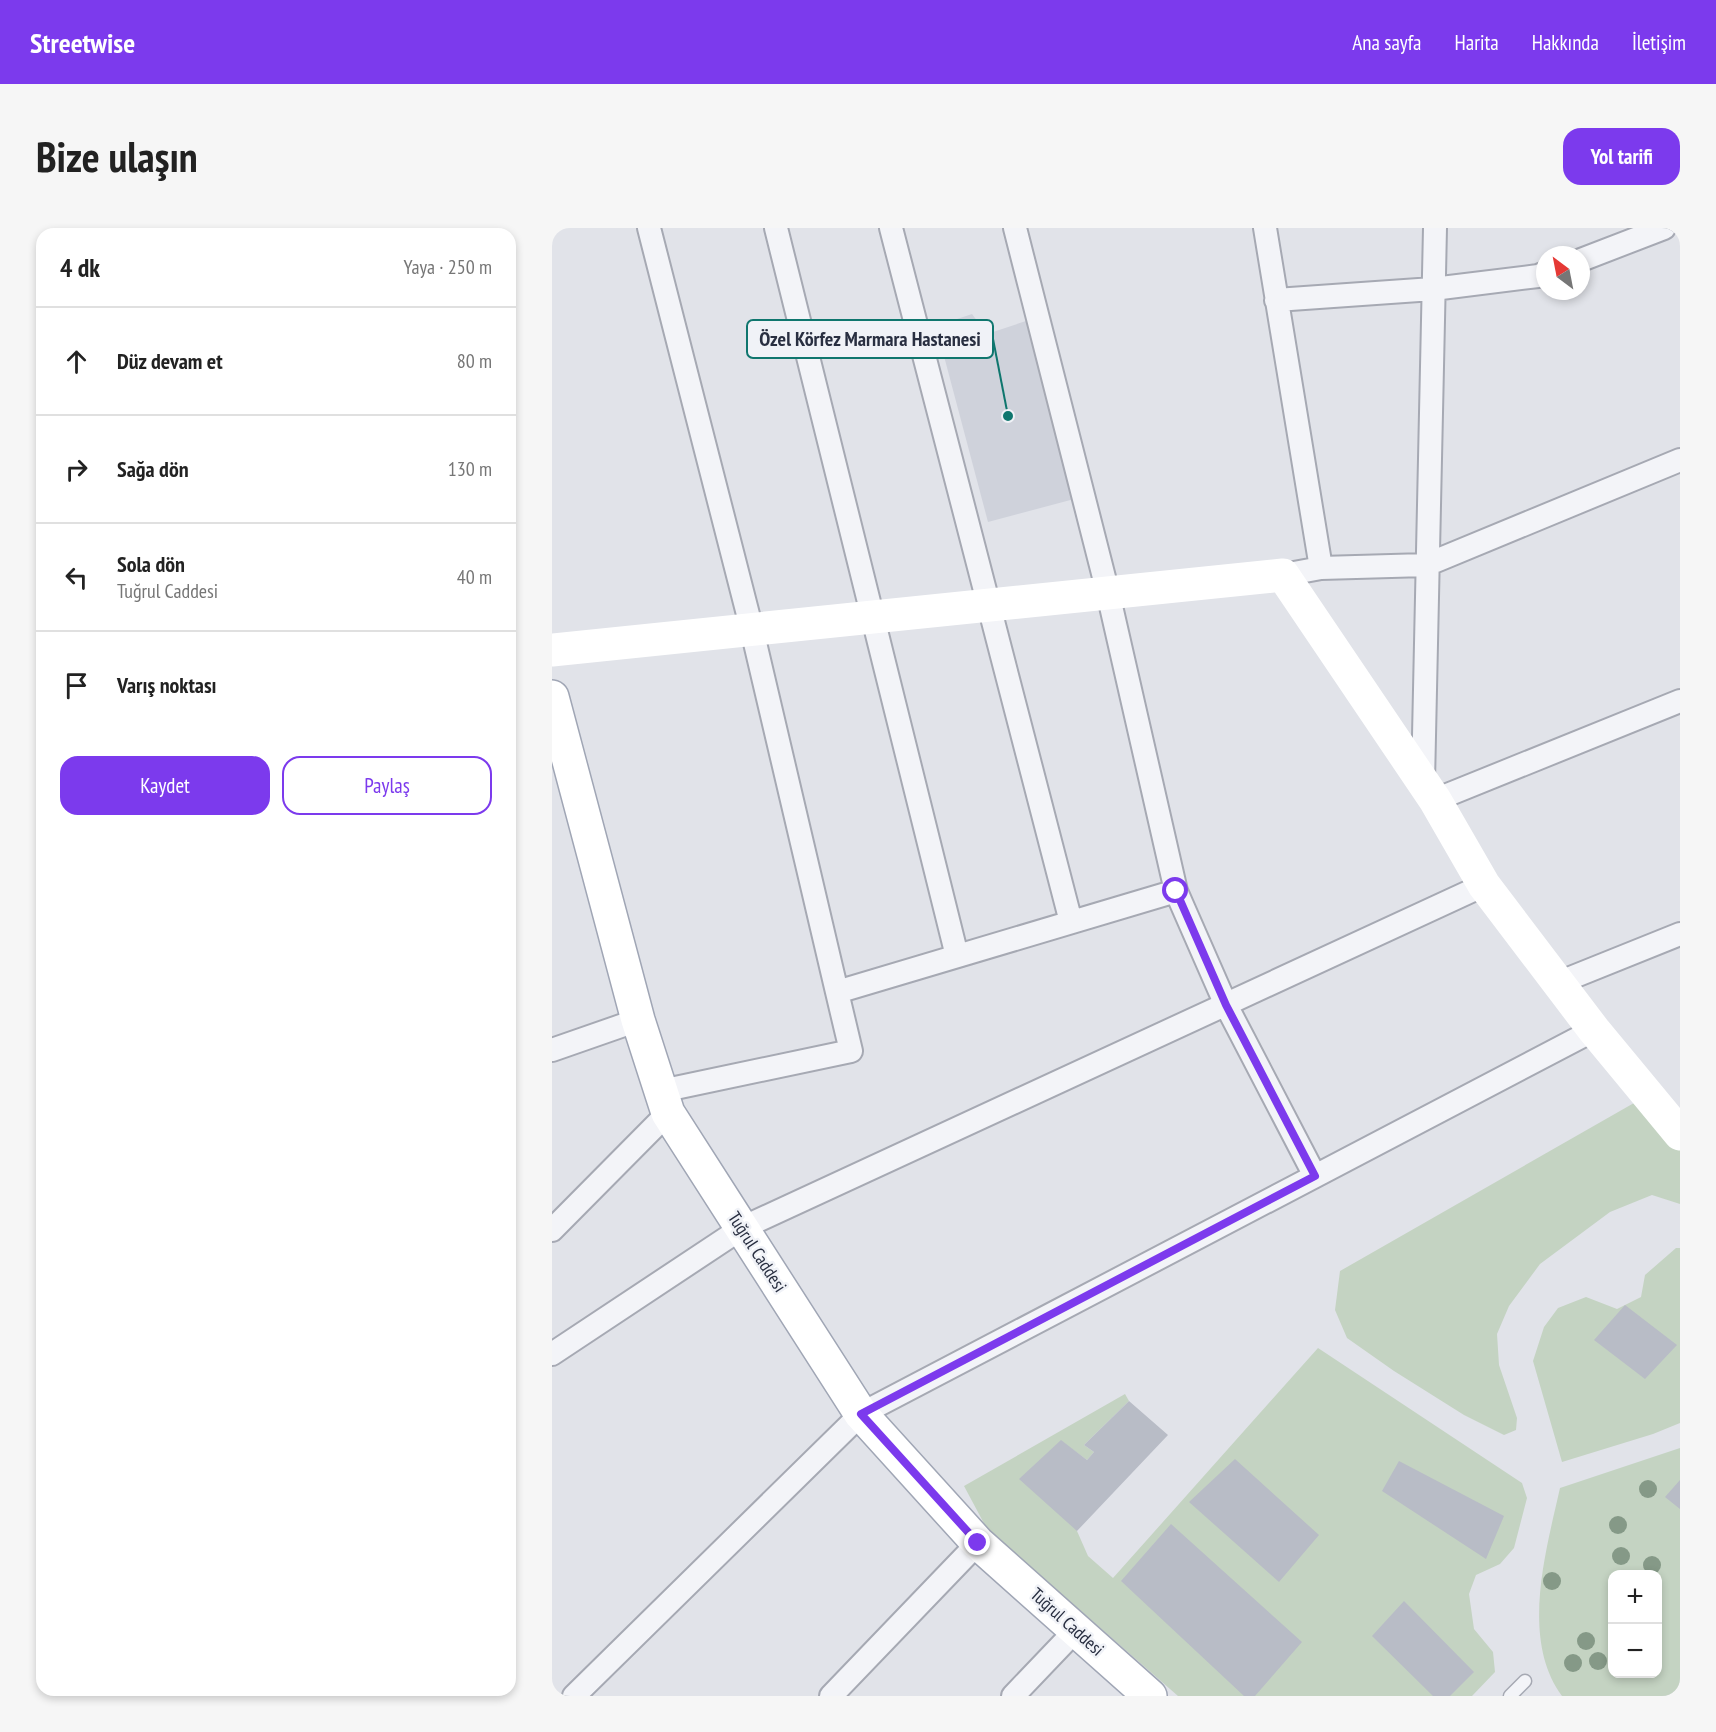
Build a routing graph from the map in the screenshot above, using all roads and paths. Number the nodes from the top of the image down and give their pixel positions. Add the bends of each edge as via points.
1 (649, 228) edge
2 (776, 228) edge
3 (891, 228) edge
4 (1015, 228) edge
5 (1265, 228) edge
6 (1435, 228) edge
7 (1664, 228) edge
8 (1590, 257) edge
9 (1536, 276) edge
10 (1433, 289) junction
11 (1276, 300) junction
12 (1680, 460) edge
13 (1426, 565) junction
14 (1322, 568) junction
15 (1283, 575) junction
16 (1108, 593) junction
17 (988, 606) junction
18 (872, 617) junction
19 (752, 630) junction
20 (552, 650) edge
21 (552, 697) edge
22 (1680, 701) edge
23 (1429, 791) junction
24 (1484, 885) junction
25 (1176, 891) junction
26 (1071, 922) junction
27 (1680, 934) edge
28 (957, 956) junction
29 (1558, 983) junction
30 (837, 992) junction
31 (1226, 1005) junction
32 (638, 1020) junction
33 (1594, 1030) junction
34 (552, 1050) edge
35 (665, 1102) junction
36 (1680, 1134) edge
37 (1315, 1176) junction
38 (742, 1228) junction
39 (552, 1230) edge
40 (552, 1354) edge
41 (861, 1414) junction
42 (978, 1543) junction
43 (1076, 1630) junction
44 (1525, 1682) dead end
45 (574, 1696) edge
46 (831, 1696) edge
47 (1013, 1696) edge
48 (1149, 1696) edge
49 (1510, 1696) edge

1 - 19 street
2 - 18 street
3 - 17 street
4 - 16 street
5 - 11 street
6 - 10 street
7 - 8 street
9 - 10 street
10 - 11 street
10 - 13 street
11 - 14 street
12 - 13 street
13 - 14 street
13 - 23 street
14 - 15 street
15 - 16 street
15 - 23 street
16 - 17 street
16 - 25 street
17 - 18 street
17 - 26 street
18 - 19 street
18 - 28 street
19 - 20 street
19 - 30 street
21 - 32 street, Tuğrul Caddesi
22 - 23 street
23 - 24 street
24 - 29 street
24 - 31 street
25 - 26 street
25 - 31 street
26 - 28 street
27 - 29 street
28 - 30 street
29 - 33 street
30 - 35 street via 850,1051
31 - 37 street
31 - 38 street
32 - 34 street
32 - 35 street, Tuğrul Caddesi
33 - 36 street
33 - 37 street
35 - 38 street, Tuğrul Caddesi
35 - 39 street
37 - 41 street
38 - 40 street
38 - 41 street, Tuğrul Caddesi
41 - 42 street, Tuğrul Caddesi
41 - 45 street
42 - 43 street, Tuğrul Caddesi
42 - 46 street
43 - 47 street
43 - 48 street, Tuğrul Caddesi
44 - 49 lane

